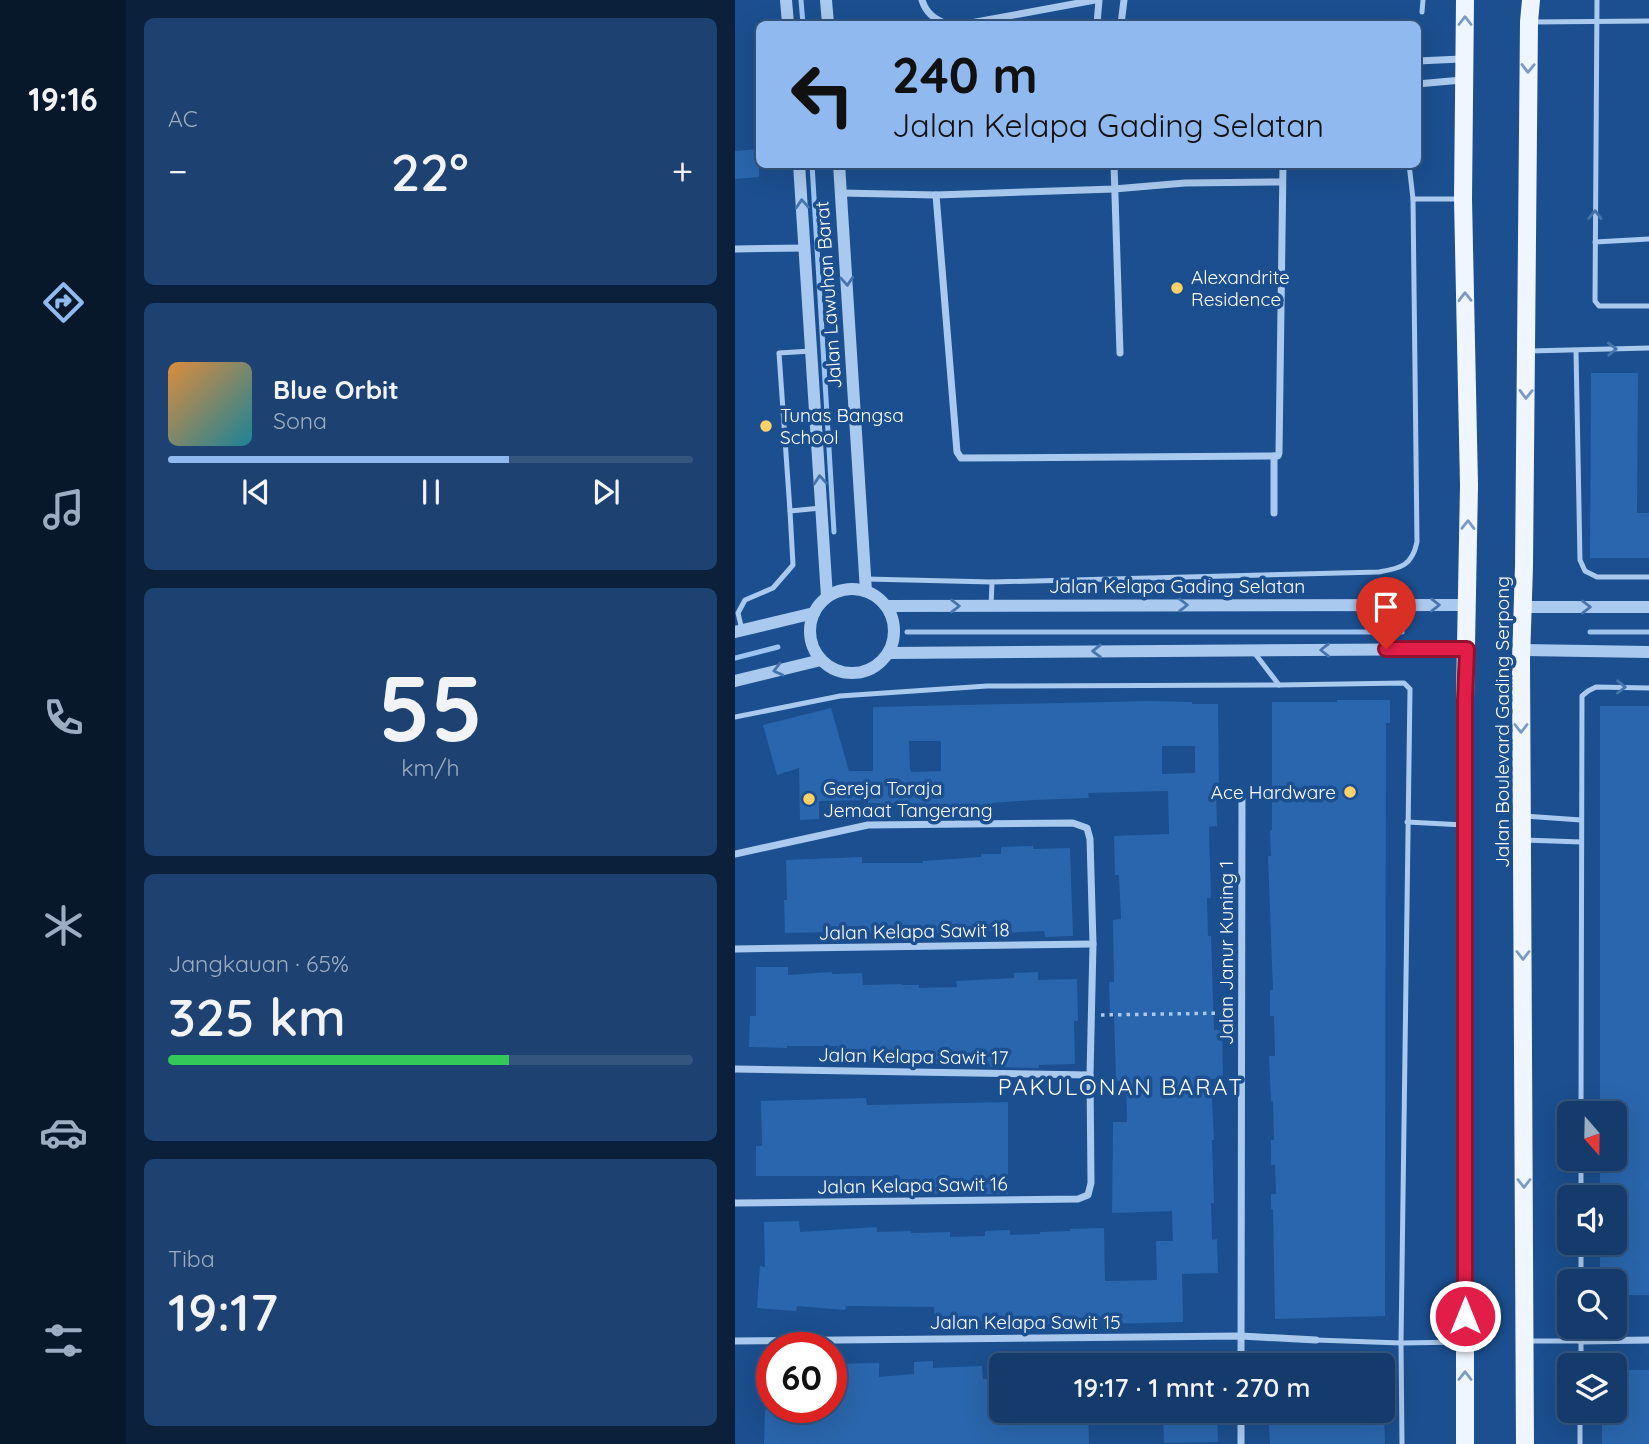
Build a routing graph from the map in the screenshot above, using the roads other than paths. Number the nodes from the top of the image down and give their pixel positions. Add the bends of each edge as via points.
1 (786, 0) edge
2 (826, 0) edge
3 (922, 0) edge
4 (1097, 0) edge
5 (1124, 0) edge
6 (1423, 0) edge
7 (1465, 0) edge
8 (1531, 0) edge
9 (1597, 0) edge
10 (1422, 12) dead end
11 (788, 21) edge
12 (828, 21) edge
13 (941, 21) edge
14 (982, 21) edge
15 (1097, 21) edge
16 (1121, 21) edge
17 (1529, 22) junction
18 (1597, 22) junction
19 (1649, 22) edge
20 (1465, 59) junction
21 (1421, 61) edge
22 (1465, 80) junction
23 (1421, 85) edge
24 (799, 168) edge
25 (839, 168) edge
26 (1114, 168) edge
27 (1283, 168) edge
28 (1409, 168) edge
29 (1282, 182) junction
30 (1114, 189) junction
31 (841, 193) junction
32 (936, 195) junction
33 (1413, 198) junction
34 (1463, 199) junction
35 (1649, 239) edge
36 (1595, 242) junction
37 (805, 248) junction
38 (735, 249) edge
39 (1649, 306) edge
40 (1649, 348) edge
41 (812, 351) junction
42 (1526, 351) junction
43 (1576, 351) junction
44 (1120, 353) dead end
45 (1274, 456) junction
46 (822, 508) junction
47 (790, 510) junction
48 (1274, 513) dead end
49 (1649, 577) edge
50 (992, 582) junction
51 (866, 585) junction
52 (827, 597) junction
53 (1467, 605) junction
54 (887, 606) junction
55 (991, 606) junction
56 (1523, 607) junction
57 (1649, 607) edge
58 (814, 613) junction
59 (738, 631) edge
60 (1467, 649) junction
61 (1252, 650) junction
62 (1521, 650) junction
63 (1649, 652) edge
64 (888, 653) junction
65 (821, 660) junction
66 (735, 681) edge
67 (1279, 685) junction
68 (1649, 688) edge
69 (735, 717) edge
70 (1242, 792) dead end
71 (1522, 816) junction
72 (1581, 820) junction
73 (1407, 822) junction
74 (1465, 825) junction
75 (1522, 840) junction
76 (1581, 842) junction
77 (735, 854) edge
78 (1093, 944) junction
79 (735, 949) edge
80 (735, 1069) edge
81 (1090, 1075) junction
82 (1581, 1101) edge
83 (735, 1203) edge
84 (1241, 1336) junction
85 (1316, 1340) joint
86 (1649, 1340) edge
87 (735, 1341) edge
88 (1525, 1341) junction
89 (1581, 1341) junction
90 (1401, 1342) junction
91 (1465, 1342) junction
92 (1241, 1353) edge
93 (1581, 1353) edge
94 (1241, 1423) edge
95 (1580, 1423) edge
96 (1241, 1444) edge
97 (1402, 1444) edge
98 (1465, 1444) edge
99 (1525, 1444) edge
100 (1580, 1444) edge

1 - 11 street
2 - 12 street
3 - 13 street via 926,11
4 - 14 street
4 - 15 street
5 - 16 street
6 - 10 lane
20 -> 7 main road, Jalan Boulevard Gading Serpong
8 - 17 main road, Jalan Boulevard Gading Serpong
9 - 18 lane
17 - 18 lane
17 -> 42 main road, Jalan Boulevard Gading Serpong
18 - 19 lane
36 -> 18 lane
20 - 21 street
20 - 22 main road, Jalan Boulevard Gading Serpong
22 - 23 street
22 - 34 main road, Jalan Boulevard Gading Serpong
37 -> 24 street
25 - 31 street, Jalan Lawuhan Barat
26 - 30 street
27 - 29 street
28 - 33 lane
29 - 30 street
29 - 45 street via 1279,453
30 - 32 street
30 - 44 street
31 - 32 street
31 -> 51 street, Jalan Lawuhan Barat
32 - 45 street via 961,458
33 - 34 lane
33 - 50 lane via 1417,542 1414,556 1406,564 1379,572
53 -> 34 main road, Jalan Boulevard Gading Serpong
35 - 36 lane
36 - 39 lane via 1597,305
37 - 38 street
37 - 41 street
43 -> 40 lane
46 -> 41 street
41 - 47 lane via 779,353
42 - 43 lane
42 -> 56 main road, Jalan Boulevard Gading Serpong
43 - 49 lane via 1580,560 1585,570 1597,577
45 - 48 street
46 - 47 lane
46 - 52 street
47 - 59 lane via 793,565 773,588 745,600 738,613
50 - 51 lane
50 - 55 lane
51 - 52 street
51 - 54 street
52 - 58 street
55 -> 53 street, Jalan Kelapa Gading Selatan
53 - 60 main road, Jalan Boulevard Gading Serpong
54 -> 55 street, Jalan Kelapa Gading Selatan
54 - 64 street via 895,630
56 -> 57 street
56 - 62 main road, Jalan Boulevard Gading Serpong
58 - 59 street
58 - 65 street via 810,638
60 -> 61 street
60 - 74 main road, Jalan Boulevard Gading Serpong
61 -> 64 street
61 - 67 lane
62 - 63 street
62 -> 71 main road, Jalan Boulevard Gading Serpong
64 - 65 street via 869,670 856,673 831,668
65 -> 66 street
67 - 69 lane via 987,686 840,696
67 - 73 lane via 1404,683 1410,688
72 -> 68 lane via 1582,696 1596,687
70 - 84 street, Jalan Janur Kuning 1
71 - 72 lane
71 - 75 main road, Jalan Boulevard Gading Serpong
72 - 76 lane
73 - 74 lane
73 - 90 lane
74 - 91 main road, Jalan Boulevard Gading Serpong
75 - 76 lane
75 -> 88 main road, Jalan Boulevard Gading Serpong
76 - 82 lane
77 - 78 street via 868,825 1073,823 1087,828 1090,839
78 - 79 street, Jalan Kelapa Sawit 18
78 - 81 street
80 - 81 street, Jalan Kelapa Sawit 17
81 - 83 street, Jalan Kelapa Sawit 16 via 1091,1183 1088,1195 1078,1199
84 - 85 street, Jalan Kelapa Sawit 15
84 - 87 street, Jalan Kelapa Sawit 15
84 - 92 street, Jalan Janur Kuning 1
85 - 90 lane
86 - 89 street
88 - 89 lane
88 - 99 main road, Jalan Boulevard Gading Serpong
89 - 93 lane
90 - 91 lane
90 - 97 lane
98 -> 91 main road, Jalan Boulevard Gading Serpong
94 - 96 street
95 - 100 lane

